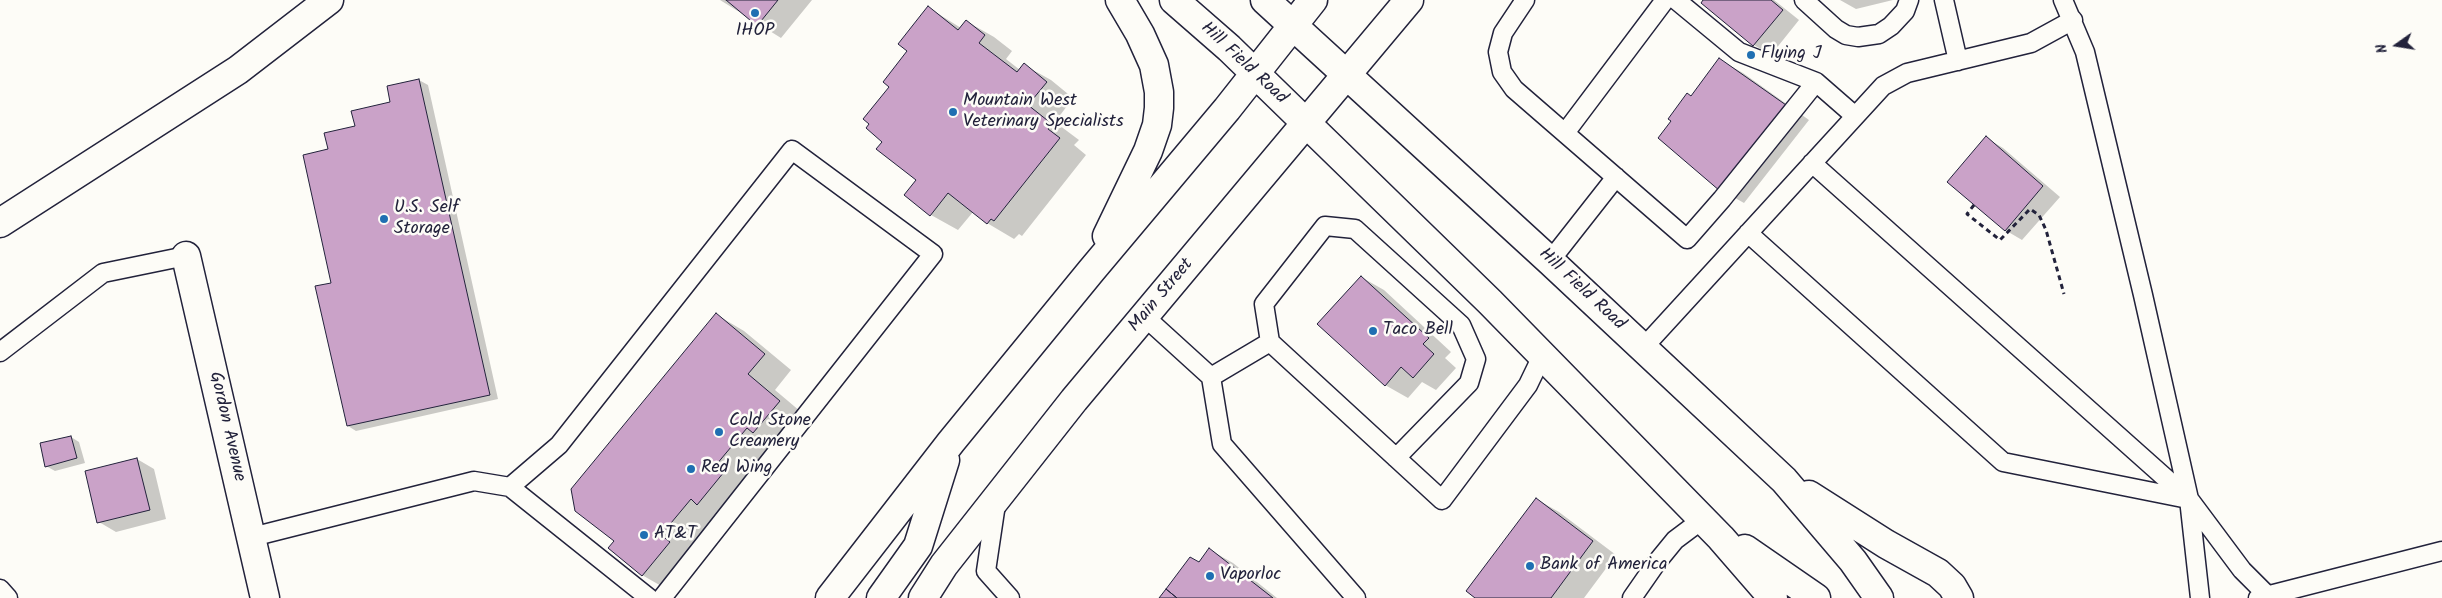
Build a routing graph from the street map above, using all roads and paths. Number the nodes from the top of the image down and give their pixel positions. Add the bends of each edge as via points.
1 (329, 0) edge
2 (1120, 0) edge
3 (1174, 0) edge
4 (1265, 0) edge
5 (1313, 0) edge
6 (1409, 0) edge
7 (1526, 0) edge
8 (1665, 0) edge
9 (1676, 0) edge
10 (1804, 0) edge
11 (1910, 0) edge
12 (1944, 0) edge
13 (2063, 0) edge
14 (2073, 20) junction
15 (1293, 24) junction
16 (1958, 61) junction
17 (1254, 74) junction
18 (1347, 76) junction
19 (1816, 82) junction
20 (1855, 116) junction
21 (1306, 124) junction
22 (1565, 133) junction
23 (1812, 162) junction
24 (1616, 177) junction
25 (1974, 205) dead end
26 (0, 223) edge
27 (1748, 234) junction
28 (186, 256) joint
29 (1550, 261) junction
30 (1090, 271) junction
31 (2064, 294) dead end
32 (1145, 317) junction
33 (1270, 342) junction
34 (1643, 348) junction
35 (0, 352) edge
36 (1542, 356) junction
37 (1211, 377) junction
38 (951, 442) junction
39 (1396, 458) junction
40 (1784, 480) junction
41 (510, 487) junction
42 (997, 496) junction
43 (2189, 499) junction
44 (1702, 519) junction
45 (252, 537) junction
46 (2442, 550) edge
47 (944, 565) junction
48 (1953, 588) edge
49 (0, 589) edge
50 (2262, 597) edge
51 (8, 598) edge
52 (265, 598) edge
53 (649, 598) edge
54 (662, 598) edge
55 (830, 598) edge
56 (880, 598) edge
57 (923, 598) edge
58 (932, 598) edge
59 (1010, 598) edge
60 (1356, 598) edge
61 (1632, 598) edge
62 (1773, 598) edge
63 (1816, 598) edge
64 (1879, 598) edge
65 (1970, 598) edge
66 (2200, 598) edge

1 - 26 main road via 238,70
2 - 30 main road via 1154,65 1159,108 1148,151
3 - 17 main road, Hill Field Road
4 - 15 main road, Hill Field Road
5 - 15 main road
6 - 18 main road, Main Street
7 - 22 lane via 1503,33 1498,52 1502,72 1514,89
8 - 22 lane
9 - 19 lane via 1740,52
10 - 11 lane via 1836,29 1858,38 1879,34 1891,26
12 - 16 lane
13 - 14 lane
14 - 16 lane via 2030,43
14 - 43 lane via 2096,93
15 - 17 main road
15 - 18 main road, Hill Field Road
16 - 20 lane via 1907,73 1890,81 1876,91
17 - 21 main road, Hill Field Road
17 - 30 main road
18 - 21 main road, Main Street
18 - 29 main road, Hill Field Road
19 - 20 lane
19 - 24 lane via 1687,239
20 - 23 lane
21 - 32 main road, Main Street
21 - 36 main road, Hill Field Road
22 - 24 lane
23 - 27 lane
23 - 43 lane
24 - 29 lane
25 - 31 path via 1967,214 2000,240 2030,209 2038,215 2046,230
27 - 34 lane
27 - 43 lane via 2003,462
28 - 35 lane via 103,273
28 - 45 main road, Gordon Avenue
29 - 34 main road, Hill Field Road
30 - 38 main road
32 - 37 lane
32 - 42 main road, Main Street
33 - 37 lane
33 - 39 lane
33 - 39 lane via 1264,304 1325,226 1355,228 1461,325 1476,359 1469,383
34 - 40 main road, Hill Field Road
36 - 39 lane via 1528,385 1442,500
36 - 44 main road, Hill Field Road
37 - 60 lane via 1222,444
38 - 55 main road
38 - 56 main road via 918,546
40 - 48 main road via 1920,562
40 - 64 main road, Hill Field Road via 1847,554
41 - 45 lane via 474,481
41 - 53 lane
41 - 54 lane via 559,445 792,150 933,254
42 - 47 main road, Main Street
42 - 59 lane via 986,571
43 - 50 lane
43 - 66 lane
44 - 61 lane via 1675,540
44 - 62 main road, Hill Field Road
44 - 63 main road
45 - 52 main road, Gordon Avenue
46 - 50 lane
47 - 57 main road, Main Street
47 - 58 main road
48 - 65 lane
49 - 51 lane

